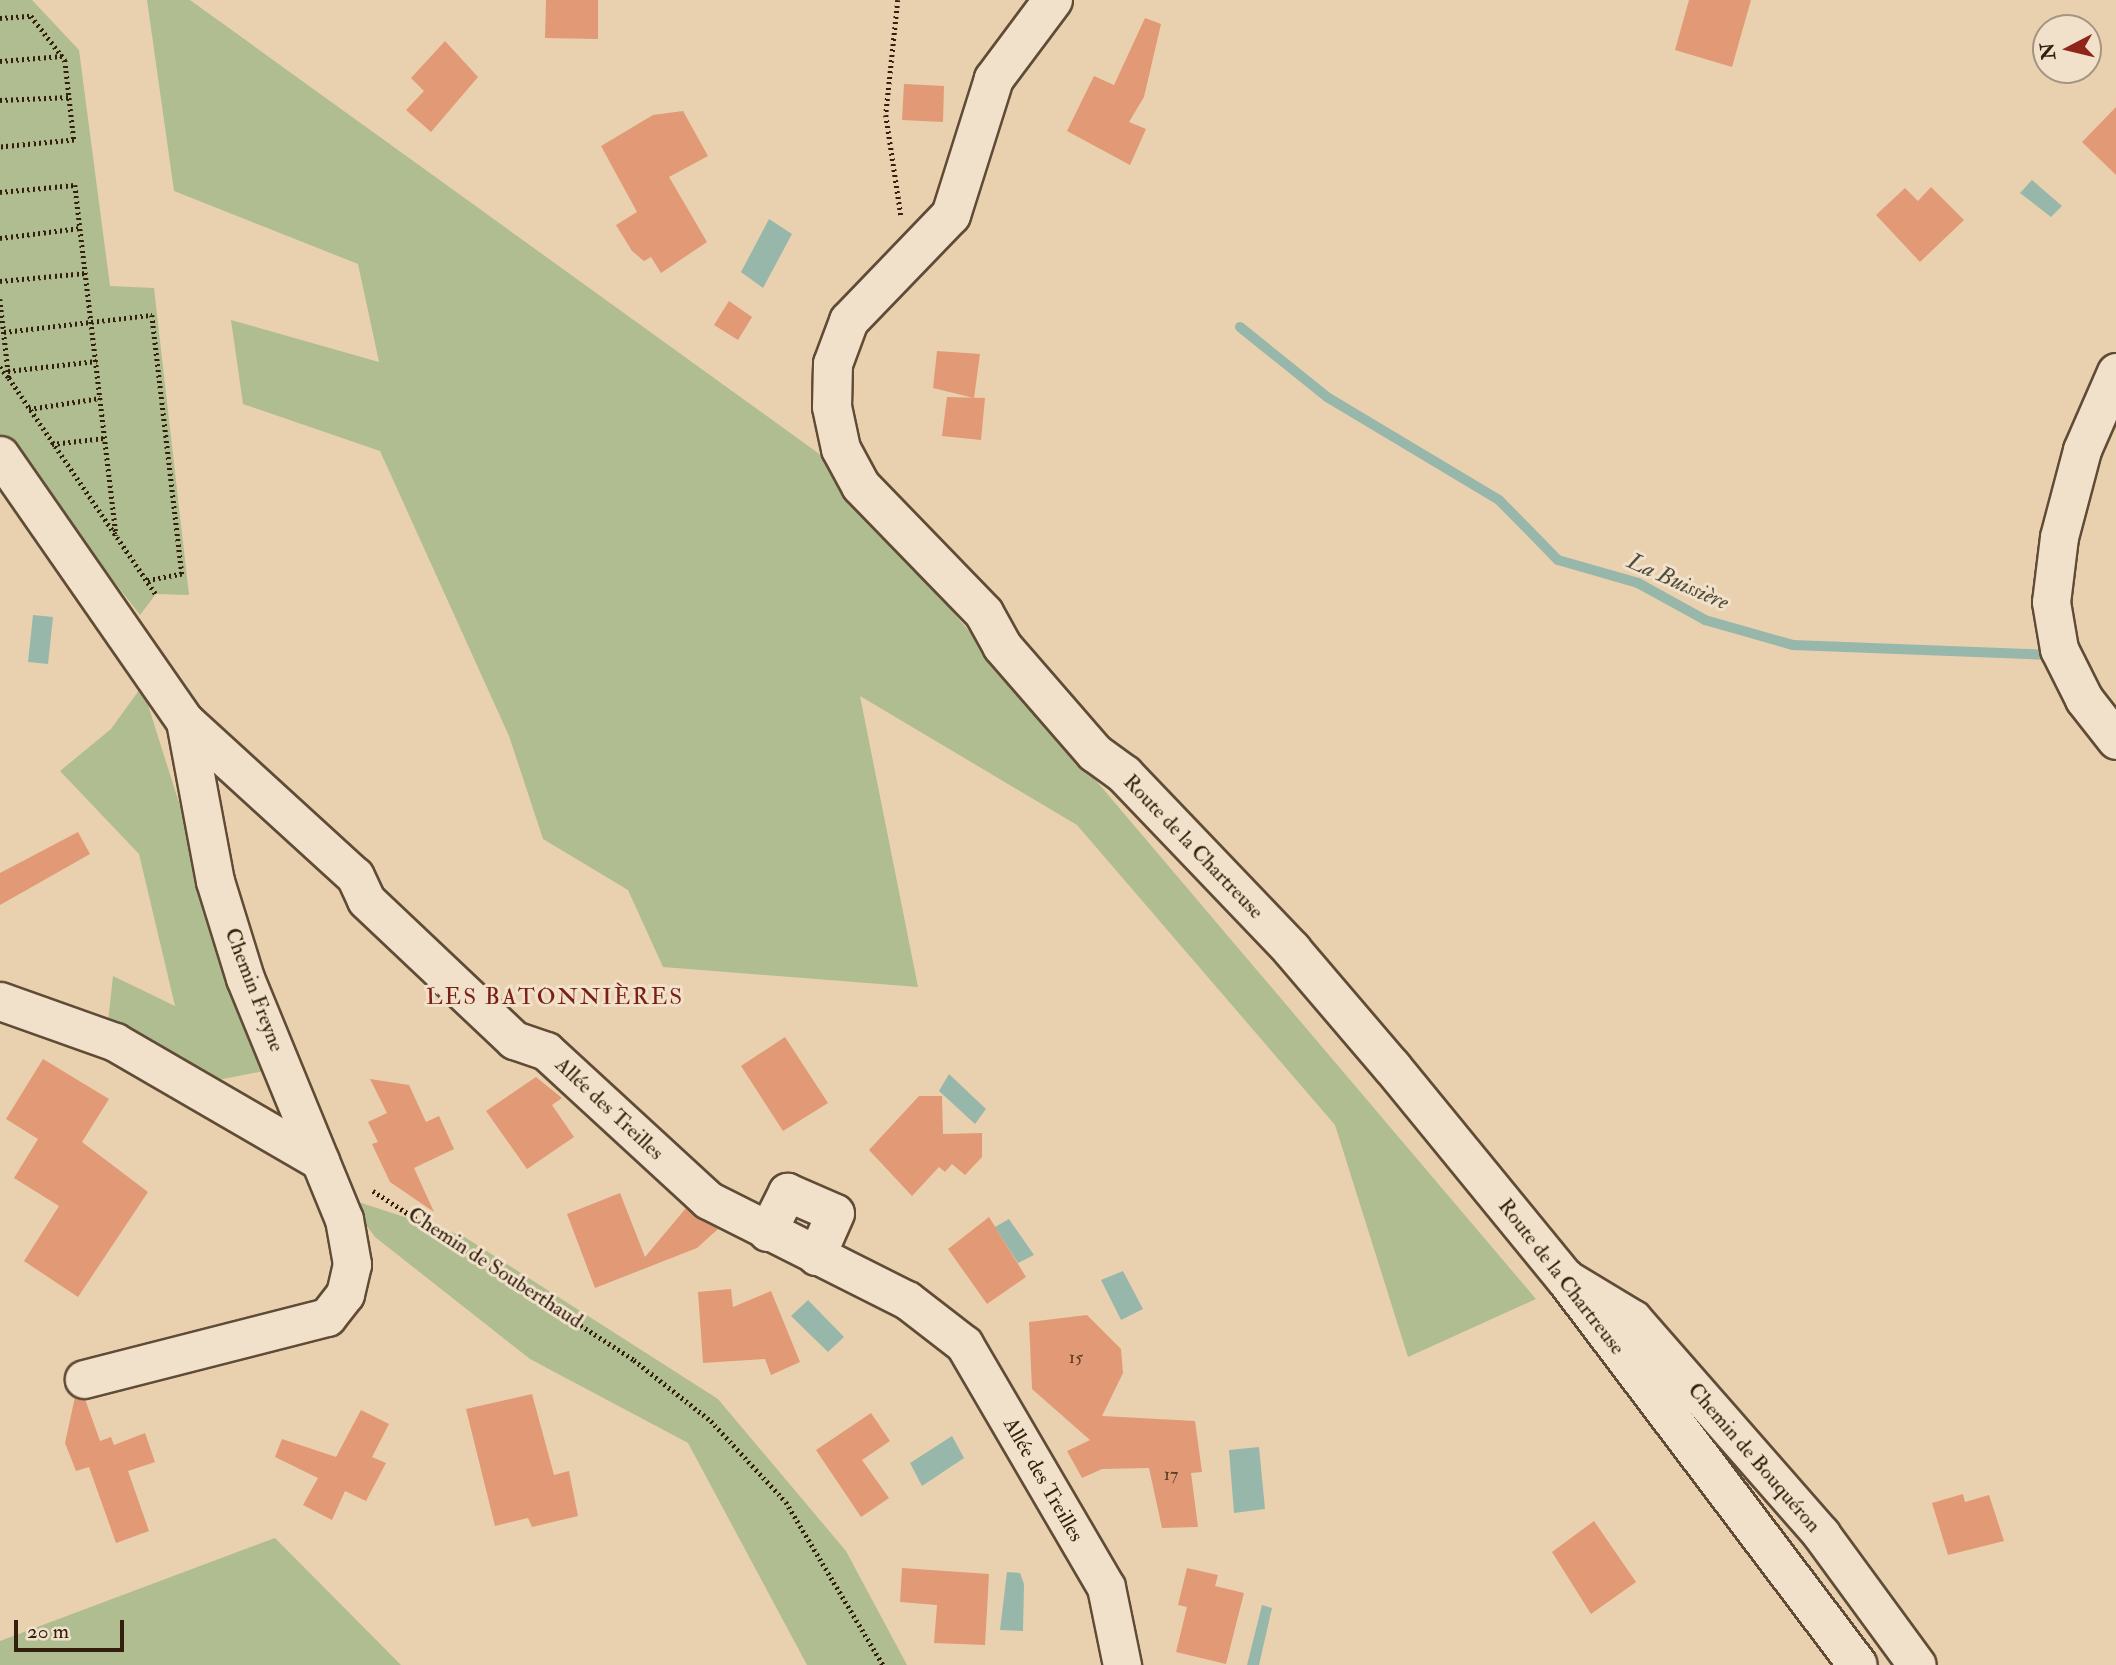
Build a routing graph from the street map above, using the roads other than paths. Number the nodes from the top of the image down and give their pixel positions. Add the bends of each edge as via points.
1 (1053, 0) edge
2 (2116, 372) edge
3 (0, 455) edge
4 (185, 720) junction
5 (2116, 740) edge
6 (0, 1001) edge
7 (320, 1161) junction
8 (1565, 1278) junction
9 (84, 1379) dead end
10 (1915, 1662) edge
11 (1122, 1665) edge
12 (1858, 1665) edge

1 - 8 main road, Route de la Chartreuse via 994,79 971,169 951,215 849,321 833,364 832,407 841,449 861,485 984,613 1002,646 1095,752 1125,775 1292,950
2 - 5 street via 2082,450 2059,537 2051,602 2059,649 2084,699
3 - 4 street, Chemin Freyne
4 - 7 street, Chemin Freyne via 219,893 246,978
4 - 11 street, Allée des Treilles via 355,877 366,900 514,1040 546,1051 708,1200 907,1300 964,1344 1106,1587
6 - 7 street via 115,1042
7 - 9 street, Chemin Freyne via 344,1219 352,1264 345,1294 327,1317
8 - 10 street, Chemin de Bouquéron via 1633,1318 1821,1534
8 - 12 main road, Route de la Chartreuse

